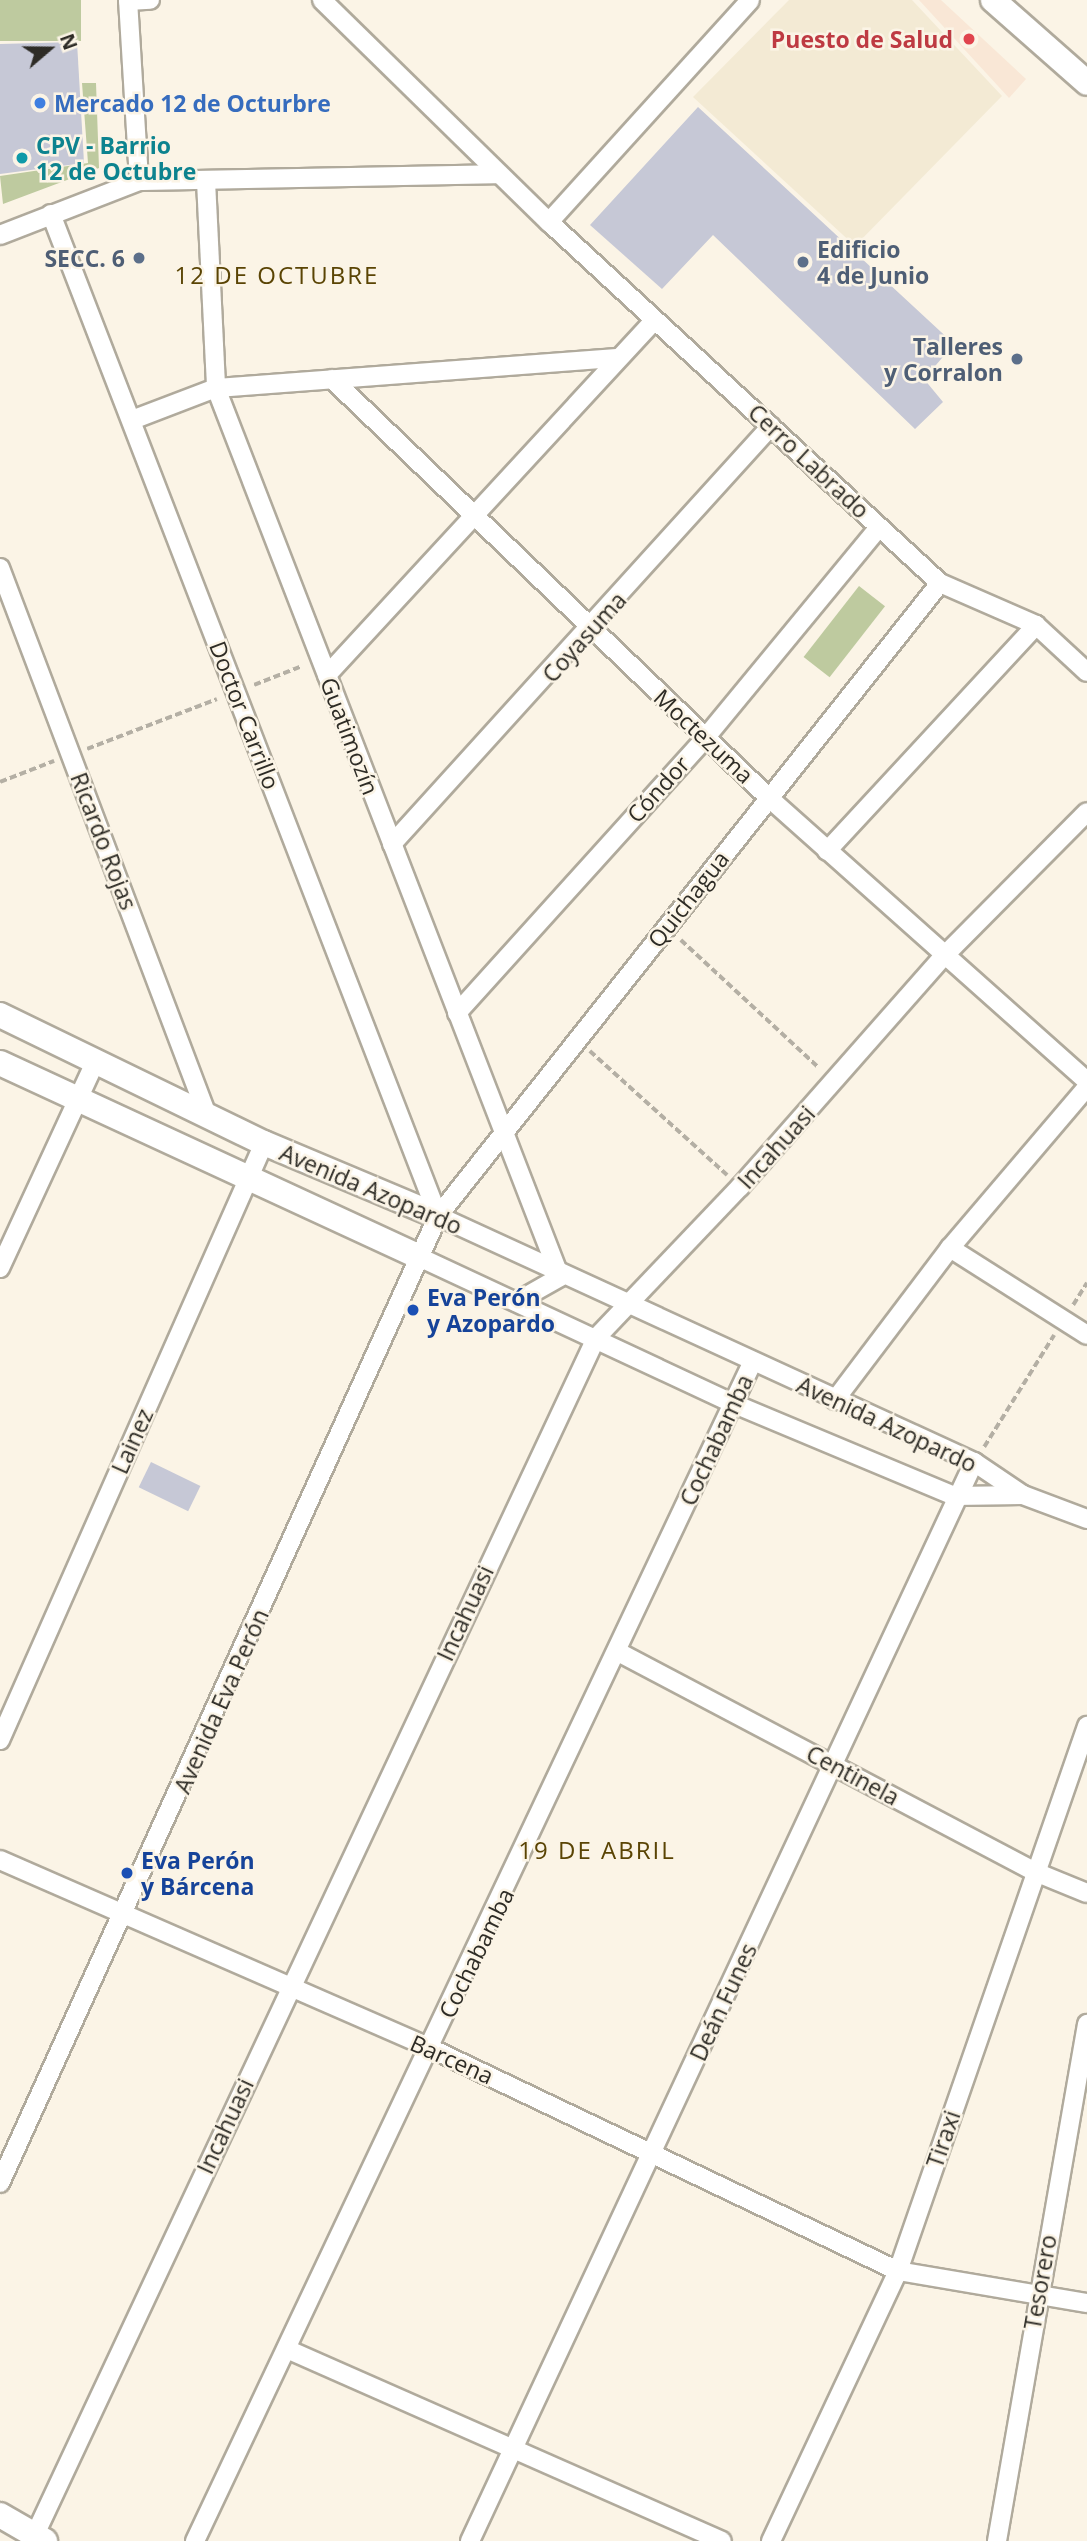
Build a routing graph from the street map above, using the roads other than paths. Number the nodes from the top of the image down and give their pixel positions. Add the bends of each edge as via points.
1 (150, 0) edge
2 (322, 0) edge
3 (750, 0) edge
4 (993, 0) edge
5 (128, 1) edge
6 (1087, 83) edge
7 (498, 174) junction
8 (139, 181) junction
9 (206, 181) junction
10 (51, 214) junction
11 (549, 222) junction
12 (0, 235) edge
13 (655, 320) junction
14 (618, 358) junction
15 (332, 379) junction
16 (216, 388) junction
17 (132, 420) junction
18 (771, 426) junction
19 (470, 514) junction
20 (879, 527) junction
21 (0, 568) edge
22 (940, 583) junction
23 (1036, 625) junction
24 (590, 631) junction
25 (323, 667) junction
26 (1087, 672) edge
27 (706, 737) junction
28 (768, 797) junction
29 (1087, 812) edge
30 (392, 844) junction
31 (827, 851) junction
32 (943, 957) junction
33 (457, 1013) junction
34 (0, 1015) edge
35 (96, 1060) junction
36 (0, 1063) edge
37 (1087, 1081) edge
38 (1087, 1087) edge
39 (76, 1099) junction
40 (207, 1115) junction
41 (503, 1130) junction
42 (264, 1143) junction
43 (247, 1179) junction
44 (438, 1216) junction
45 (950, 1248) junction
46 (419, 1257) junction
47 (0, 1268) edge
48 (560, 1277) junction
49 (516, 1302) junction
50 (629, 1307) junction
51 (1087, 1335) edge
52 (596, 1338) junction
53 (752, 1363) junction
54 (835, 1400) junction
55 (732, 1403) junction
56 (974, 1462) junction
57 (954, 1496) junction
58 (1023, 1496) junction
59 (1087, 1519) edge
60 (620, 1653) junction
61 (1086, 1729) edge
62 (0, 1740) edge
63 (831, 1763) junction
64 (0, 1860) edge
65 (1033, 1871) junction
66 (1087, 1893) edge
67 (125, 1916) junction
68 (289, 1990) junction
69 (1087, 2024) edge
70 (430, 2048) junction
71 (650, 2152) junction
72 (0, 2183) edge
73 (898, 2272) junction
74 (1038, 2295) junction
75 (1087, 2303) edge
76 (289, 2350) junction
77 (515, 2450) junction
78 (0, 2515) edge
79 (37, 2539) edge
80 (195, 2541) edge
81 (470, 2541) edge
82 (722, 2541) edge
83 (771, 2541) edge
84 (998, 2541) edge

1 - 5 street
2 - 7 street, Cerro Labrado
3 - 11 street
4 - 6 street
5 - 8 street
7 - 9 street
7 - 11 street, Cerro Labrado
8 - 9 street
8 - 10 street
9 - 16 street, Guatimozín
10 - 12 street
10 - 17 street, Doctor Carrillo
11 - 13 street, Cerro Labrado
13 - 14 street
13 - 18 street, Cerro Labrado
14 - 15 street
14 - 19 street
15 - 16 street
15 - 19 street, Moctezuma
16 - 17 street
16 - 25 street, Guatimozín
17 - 44 street, Doctor Carrillo
18 - 20 street, Cerro Labrado
18 - 24 street, Coyasuma
19 - 24 street, Moctezuma
19 - 25 street
20 - 22 street, Cerro Labrado
20 - 27 street, Cóndor
21 - 40 street, Ricardo Rojas
22 - 23 street, Cerro Labrado
22 - 28 street, Quichagua
23 - 26 street, Cerro Labrado
23 - 31 street
24 - 27 street, Moctezuma
24 - 30 street, Coyasuma
25 - 30 street, Guatimozín
27 - 28 street, Moctezuma
27 - 33 street, Cóndor
28 - 31 street, Moctezuma
28 - 41 street, Quichagua
29 - 32 street, Incahuasi
30 - 33 street, Guatimozín
31 - 32 street, Moctezuma
32 - 37 street, Moctezuma
32 - 50 street, Incahuasi
33 - 41 street, Guatimozín
34 - 35 street, Avenida Azopardo
35 - 39 street
35 - 40 street, Avenida Azopardo
36 - 39 street, Avenida Azopardo
38 - 45 street
39 - 43 street, Avenida Azopardo
39 - 47 street
40 - 42 street, Avenida Azopardo
41 - 44 street, Quichagua
41 - 48 street, Guatimozín
42 - 43 street, Lainez
42 - 44 street, Avenida Azopardo
43 - 46 street, Avenida Azopardo
43 - 62 street, Lainez
44 - 46 street, Avenida Eva Perón
44 - 48 street, Avenida Azopardo
45 - 51 street
45 - 54 street
46 - 49 street, Avenida Azopardo
46 - 67 street, Avenida Eva Perón
48 - 49 street
48 - 50 street, Avenida Azopardo
49 - 52 street, Avenida Azopardo
50 - 52 street, Incahuasi
50 - 53 street, Avenida Azopardo
52 - 55 street, Avenida Azopardo
52 - 68 street, Incahuasi
53 - 54 street, Avenida Azopardo
53 - 55 street, Cochabamba
54 - 56 street, Avenida Azopardo
55 - 57 street, Avenida Azopardo
55 - 60 street, Cochabamba
56 - 57 street, Deán Funes
56 - 58 street, Avenida Azopardo
57 - 58 street, Avenida Azopardo
57 - 63 street, Deán Funes
58 - 59 street
60 - 63 street, Centinela
60 - 70 street, Cochabamba
61 - 65 street, Tiraxi
63 - 65 street, Centinela
63 - 71 street, Deán Funes
64 - 67 street, Barcena
65 - 66 street, Centinela
65 - 73 street, Tiraxi
67 - 68 street, Barcena
67 - 72 street, Avenida Eva Perón
68 - 70 street, Barcena
68 - 79 street, Incahuasi
69 - 74 street, Tesorero
70 - 71 street, Barcena
70 - 76 street, Cochabamba
71 - 73 street, Barcena
71 - 77 street, Deán Funes
73 - 74 street, Barcena
73 - 83 street, Tiraxi
74 - 75 street, Barcena
74 - 84 street, Tesorero
76 - 77 street
76 - 80 street, Cochabamba
77 - 81 street, Deán Funes
77 - 82 street
78 - 79 street

